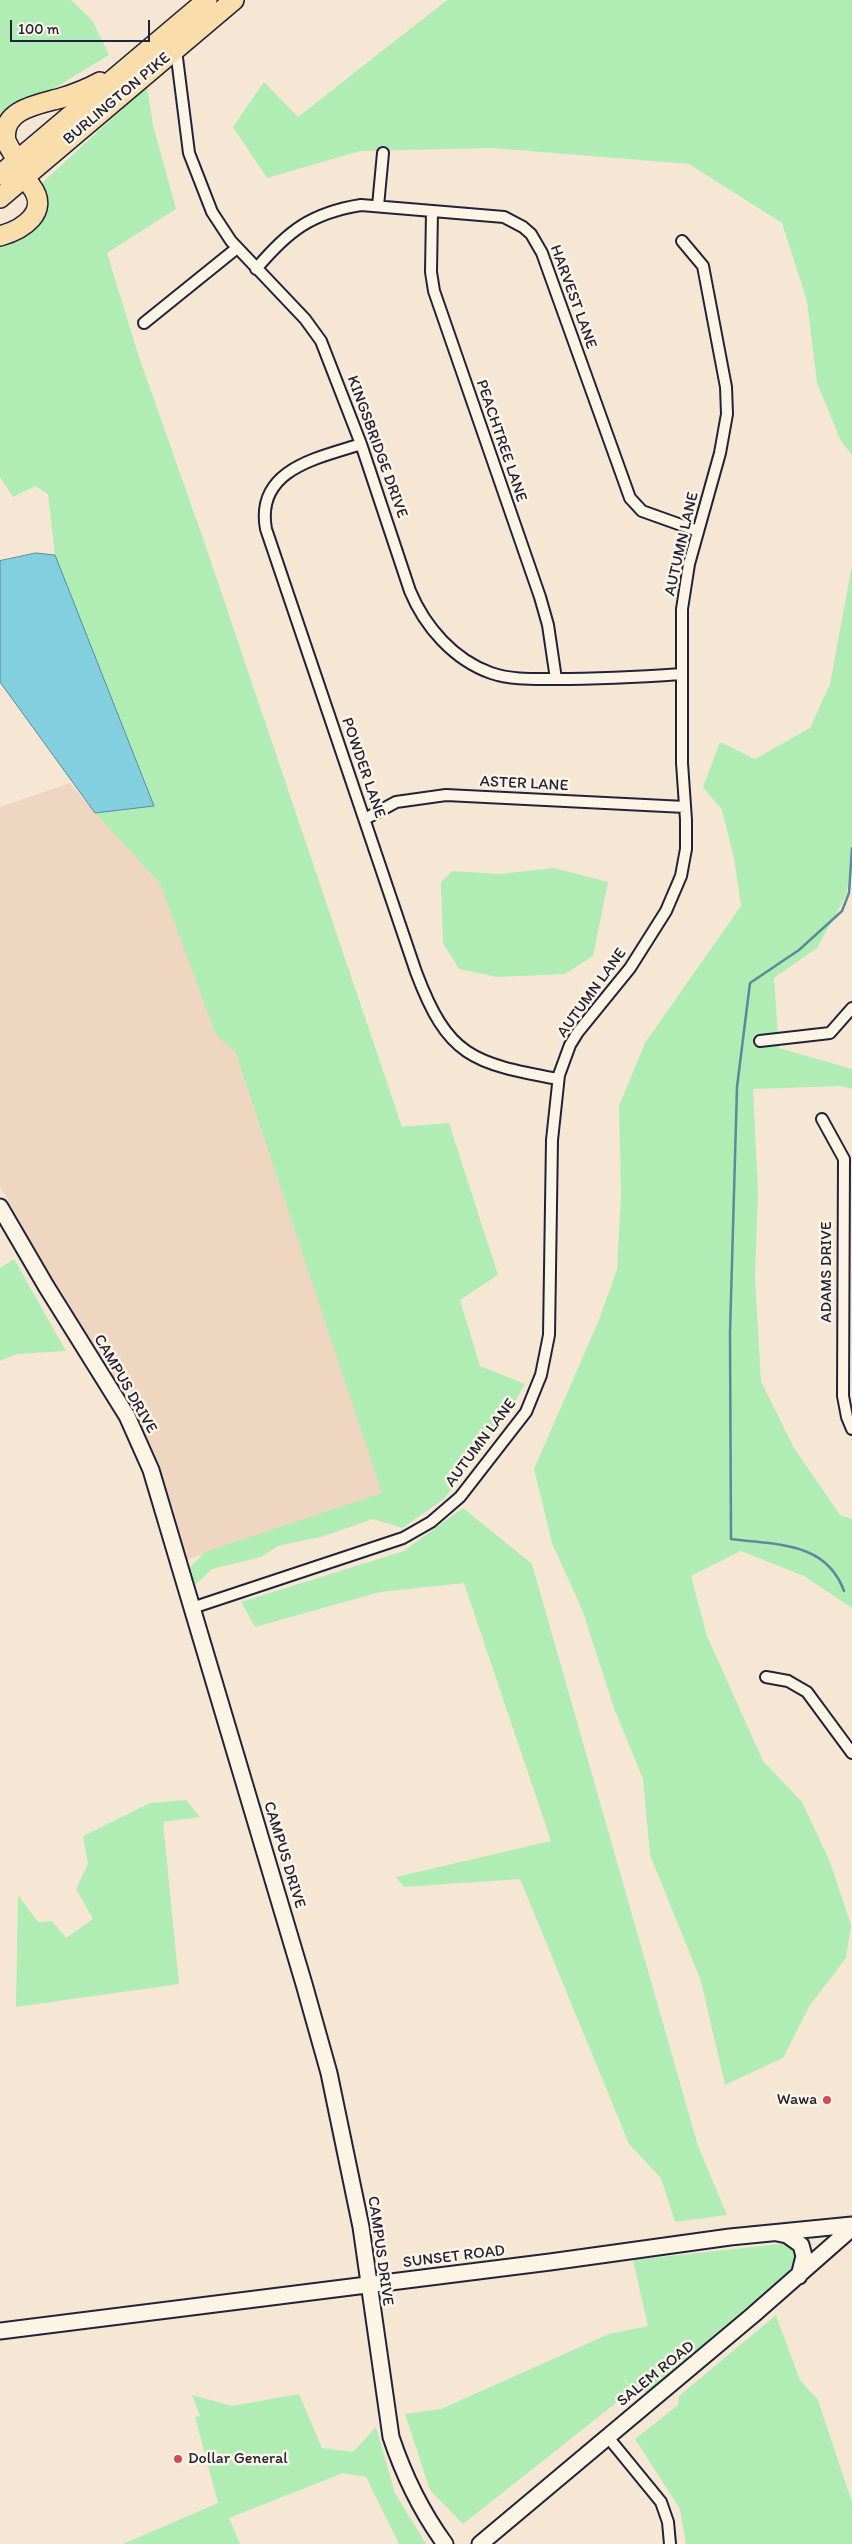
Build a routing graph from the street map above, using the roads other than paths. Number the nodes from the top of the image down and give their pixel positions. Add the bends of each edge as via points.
1 (207, 0) edge
2 (234, 0) edge
3 (176, 50) junction
4 (123, 71) junction
5 (383, 154) dead end
6 (17, 170) edge
7 (0, 198) edge
8 (378, 206) junction
9 (432, 211) junction
10 (0, 236) edge
11 (682, 241) dead end
12 (237, 248) junction
13 (256, 269) junction
14 (144, 324) dead end
15 (361, 444) junction
16 (698, 531) junction
17 (681, 674) junction
18 (556, 678) junction
19 (685, 807) junction
20 (365, 819) junction
21 (852, 1008) edge
22 (760, 1041) dead end
23 (558, 1079) junction
24 (822, 1119) dead end
25 (0, 1207) edge
26 (852, 1429) edge
27 (192, 1608) junction
28 (766, 1677) dead end
29 (852, 1753) edge
30 (852, 2226) edge
31 (773, 2232) junction
32 (800, 2276) junction
33 (368, 2285) junction
34 (0, 2331) edge
35 (607, 2436) junction
36 (445, 2544) edge
37 (480, 2544) edge
38 (670, 2544) edge

1 - 4 highway, BURLINGTON PIKE
2 - 3 highway, BURLINGTON PIKE
3 - 6 highway, BURLINGTON PIKE
3 - 12 street, KINGSBRIDGE DRIVE via 189,152 215,217
4 - 6 highway, BURLINGTON PIKE
4 - 6 highway via 91,87 21,109 12,115 5,124 5,137
5 - 8 street
6 - 7 highway, BURLINGTON PIKE
6 - 10 highway via 34,189 37,200 34,216 16,230
8 - 9 street, HARVEST LANE
8 - 13 street, HARVEST LANE via 348,207 313,217 277,245
9 - 16 street, HARVEST LANE via 504,217 531,234 546,264 630,498 642,510
9 - 18 street, PEACHTREE LANE via 434,292 540,597
11 - 16 street, AUTUMN LANE via 703,266 727,401 723,440
12 - 13 street, KINGSBRIDGE DRIVE
12 - 14 street
13 - 15 street, KINGSBRIDGE DRIVE via 305,319 321,341
15 - 18 street, KINGSBRIDGE DRIVE via 410,591 420,613 433,630 455,652 492,674
15 - 20 street, POWDER LANE via 302,464 281,478 266,500 264,519
16 - 17 street, AUTUMN LANE via 684,594
17 - 18 street, KINGSBRIDGE DRIVE
17 - 19 street, AUTUMN LANE
19 - 20 street, ASTER LANE via 446,795 396,802
19 - 23 street, AUTUMN LANE via 685,856 672,900 630,968 578,1032
20 - 23 street, POWDER LANE via 416,972 444,1028 460,1046 478,1059 505,1069
21 - 22 street via 830,1033
23 - 27 street, AUTUMN LANE via 552,1140 547,1349 537,1388 518,1423 460,1497 420,1529 388,1543
24 - 26 street, ADAMS DRIVE via 844,1159 843,1396
25 - 27 street, CAMPUS DRIVE via 135,1431
27 - 33 street, CAMPUS DRIVE via 321,2041 352,2181
28 - 29 street via 788,1681 807,1692
30 - 31 street, SUNSET ROAD
30 - 32 street, SALEM ROAD
31 - 32 street via 788,2235 801,2245 804,2256
31 - 33 street, SUNSET ROAD
32 - 35 street, SALEM ROAD
33 - 34 street, SUNSET ROAD
33 - 36 street, CAMPUS DRIVE via 391,2437 416,2499
35 - 37 street, SALEM ROAD
35 - 38 street via 661,2502 668,2522

